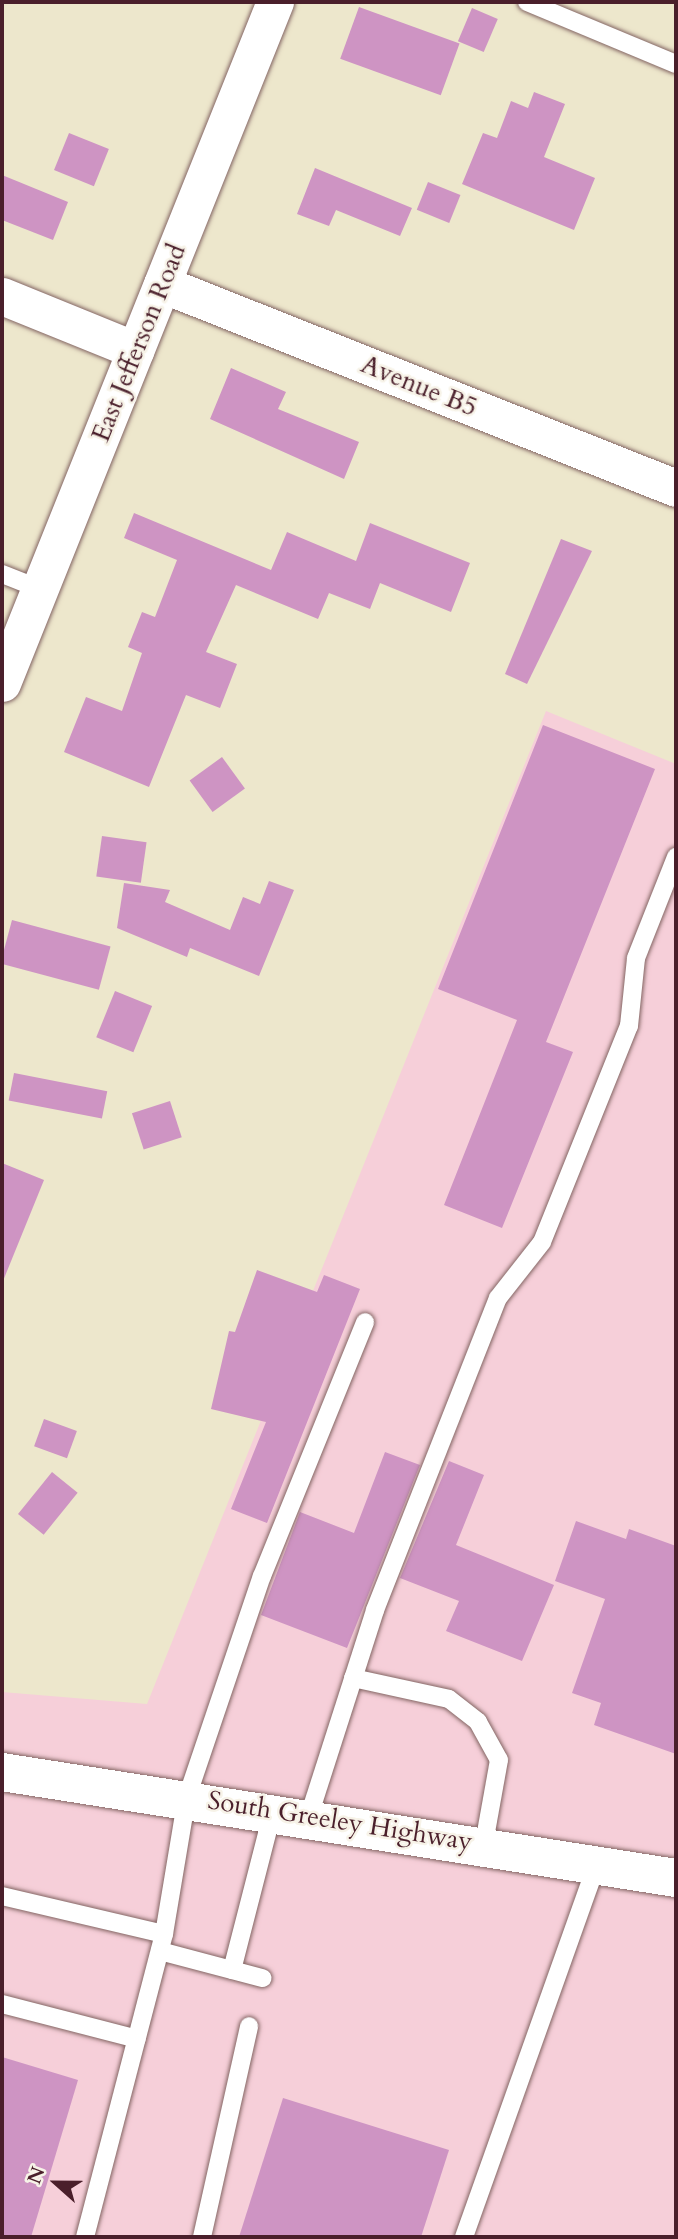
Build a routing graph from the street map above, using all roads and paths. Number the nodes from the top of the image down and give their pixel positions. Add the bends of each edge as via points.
1 (275, 2) edge
2 (527, 2) edge
3 (676, 64) edge
4 (162, 284) junction
5 (2, 296) edge
6 (135, 350) junction
7 (676, 488) edge
8 (2, 574) edge
9 (40, 589) junction
10 (2, 683) edge
11 (676, 857) edge
12 (365, 1322) dead end
13 (353, 1678) junction
14 (2, 1772) edge
15 (187, 1797) junction
16 (291, 1813) junction
17 (484, 1843) junction
18 (598, 1861) junction
19 (676, 1878) edge
20 (2, 1896) edge
21 (162, 1942) junction
22 (232, 1970) junction
23 (262, 1978) dead end
24 (2, 2004) edge
25 (249, 2026) dead end
26 (137, 2039) junction
27 (85, 2237) edge
28 (202, 2237) edge
29 (464, 2237) edge

1 - 4 street, East Jefferson Road
2 - 3 lane
4 - 6 street, East Jefferson Road
4 - 7 street, Avenue B5
5 - 6 street
6 - 9 street, East Jefferson Road
8 - 9 lane
9 - 10 street, East Jefferson Road
11 - 13 lane via 636,958 629,1026 542,1242 498,1298
12 - 15 lane via 262,1576
13 - 16 lane
13 - 17 lane via 439,1695 478,1722 499,1760
14 - 15 highway, South Greeley Highway
15 - 16 highway, South Greeley Highway
15 - 21 lane
16 - 17 highway, South Greeley Highway
16 - 22 lane
17 - 18 highway, South Greeley Highway
18 - 19 highway, South Greeley Highway
18 - 29 lane
20 - 21 lane
21 - 22 lane
21 - 26 lane
22 - 23 lane
24 - 26 lane
25 - 28 lane
26 - 27 lane

